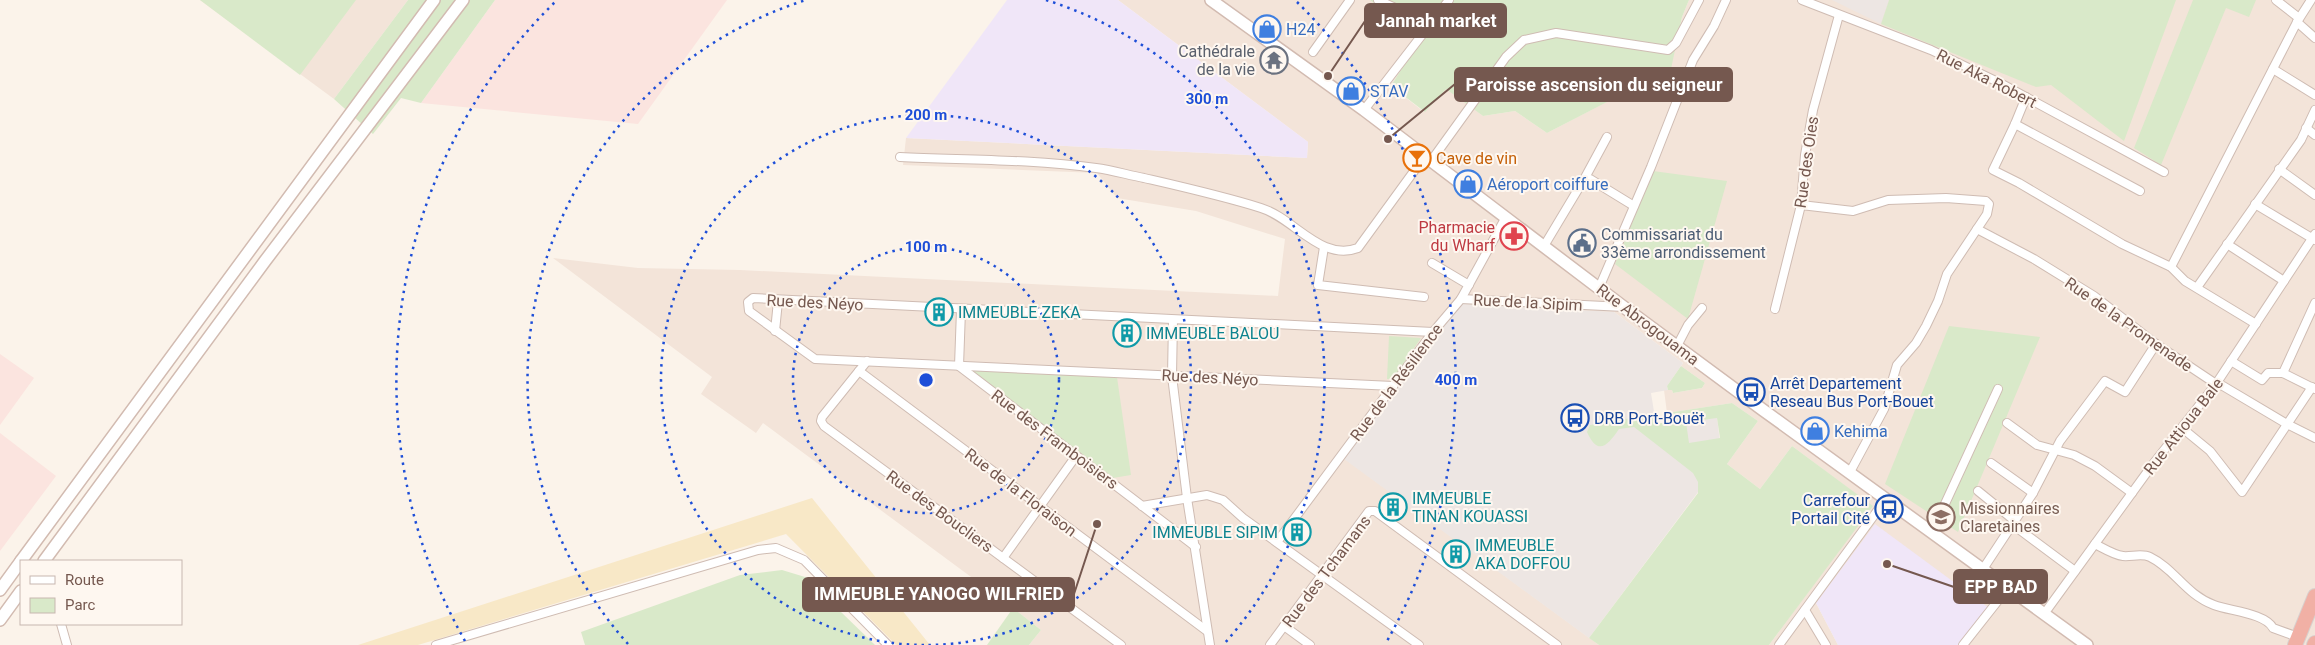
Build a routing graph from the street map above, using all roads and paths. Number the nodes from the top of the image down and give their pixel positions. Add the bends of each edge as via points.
1 (434, 0) edge
2 (463, 0) edge
3 (1211, 0) edge
4 (1350, 0) edge
5 (1378, 0) edge
6 (1449, 0) edge
7 (1699, 0) edge
8 (1726, 0) edge
9 (1802, 0) edge
10 (2276, 0) edge
11 (2311, 0) edge
12 (1839, 15) junction
13 (2298, 20) junction
14 (1430, 24) junction
15 (2315, 38) edge
16 (1314, 52) dead end
17 (2272, 70) junction
18 (2315, 95) edge
19 (2026, 97) junction
20 (1364, 110) junction
21 (2315, 110) edge
22 (2015, 124) junction
23 (2306, 128) junction
24 (2315, 135) edge
25 (1607, 137) dead end
26 (900, 157) dead end
27 (1428, 159) junction
28 (2279, 169) junction
29 (2164, 172) dead end
30 (1580, 186) junction
31 (2140, 191) dead end
32 (2315, 195) edge
33 (2255, 204) junction
34 (1801, 205) junction
35 (1634, 206) junction
36 (1506, 217) junction
37 (1977, 230) junction
38 (2314, 237) edge
39 (2227, 244) junction
40 (1544, 246) junction
41 (1324, 247) junction
42 (1432, 263) dead end
43 (2171, 268) junction
44 (2284, 281) junction
45 (1469, 285) junction
46 (2198, 286) junction
47 (1599, 288) junction
48 (1424, 297) dead end
49 (1461, 299) junction
50 (778, 301) junction
51 (2315, 303) edge
52 (1624, 307) junction
53 (1702, 308) dead end
54 (1775, 309) dead end
55 (961, 310) junction
56 (1173, 320) junction
57 (2256, 324) junction
58 (775, 330) junction
59 (1432, 332) junction
60 (2156, 344) junction
61 (1677, 346) junction
62 (867, 361) junction
63 (2232, 361) junction
64 (959, 366) junction
65 (859, 372) junction
66 (2283, 373) junction
67 (1172, 376) junction
68 (2216, 384) junction
69 (1393, 386) junction
70 (2313, 388) edge
71 (1998, 389) dead end
72 (2007, 423) dead end
73 (2287, 424) junction
74 (2182, 428) junction
75 (2315, 438) edge
76 (2055, 451) junction
77 (1076, 456) junction
78 (1991, 463) dead end
79 (1850, 472) junction
80 (1978, 491) dead end
81 (2033, 493) junction
82 (2132, 493) junction
83 (1187, 498) junction
84 (1886, 499) junction
85 (1142, 506) junction
86 (1040, 507) junction
87 (2014, 522) junction
88 (1932, 532) junction
89 (1277, 542) junction
90 (2095, 544) junction
91 (1196, 546) junction
92 (1002, 558) junction
93 (22, 560) edge
94 (45, 560) edge
95 (20, 562) edge
96 (1982, 569) junction
97 (2075, 571) junction
98 (1323, 575) junction
99 (2008, 588) junction
100 (0, 590) edge
101 (20, 593) edge
102 (2315, 596) edge
103 (1805, 610) junction
104 (2044, 614) junction
105 (0, 620) edge
106 (61, 625) edge
107 (1284, 626) junction
108 (1207, 631) junction
109 (2296, 641) edge
110 (1782, 644) edge
111 (68, 645) edge
112 (436, 645) edge
113 (888, 645) edge
114 (1121, 645) edge
115 (1210, 645) edge
116 (1270, 645) edge
117 (1310, 645) edge
118 (1419, 645) edge
119 (1557, 645) edge
120 (1826, 645) edge
121 (1963, 645) edge
122 (2086, 645) edge

1 - 93 main road
2 - 94 main road
3 - 20 main road, Rue Abrogouama
4 - 16 street
5 - 14 street
6 - 14 street
7 - 27 street via 1676,43 1668,50 1556,33 1524,40 1506,57
8 - 35 street via 1693,60
9 - 12 street, Rue Aka Robert
10 - 13 street
11 - 13 street
12 - 19 street, Rue Aka Robert via 1931,50
12 - 34 street, Rue des Oies via 1813,110
13 - 15 street
13 - 17 street
14 - 20 street
17 - 18 street
17 - 43 street
19 - 22 street
19 - 29 street, Rue Aka Robert
20 - 27 main road, Rue Abrogouama
21 - 23 street
22 - 31 street
22 - 43 street via 1993,170 2122,244
23 - 24 street
23 - 28 street
25 - 30 street
26 - 41 street via 1099,168 1262,208
27 - 36 main road, Rue Abrogouama
27 - 41 street via 1358,248 1348,252
28 - 32 street
28 - 33 street
30 - 35 street via 1590,179
30 - 40 street
33 - 38 street
33 - 39 street
34 - 37 street via 1853,211 1888,200 1946,198 1986,201 1989,204 1987,214
34 - 54 street, Rue des Oies
35 - 47 street
36 - 40 main road, Rue Abrogouama
36 - 45 street, Rue de la Résilience
37 - 60 street, Rue de la Promenade via 2034,259 2094,296
37 - 79 street via 1947,274 1938,301 1916,343 1897,365 1884,409
38 - 44 street, Rue Attioua Bale
39 - 44 street
39 - 46 street
40 - 47 main road, Rue Abrogouama
41 - 48 street via 1318,285
42 - 45 street
43 - 46 street via 2185,281
44 - 57 street, Rue Attioua Bale
45 - 49 street, Rue de la Résilience
46 - 57 street
47 - 52 main road, Rue Abrogouama
49 - 52 street, Rue de la Sipim
49 - 59 street, Rue de la Résilience
50 - 55 street, Rue des Néyo
50 - 58 street
50 - 58 street, Rue des Néyo via 753,298 748,302 749,311
51 - 66 street
52 - 61 main road, Rue Abrogouama
53 - 61 street
55 - 56 street, Rue des Néyo
55 - 64 street
56 - 59 street, Rue des Néyo
56 - 67 street
57 - 63 street, Rue Attioua Bale
58 - 62 street, Rue des Néyo via 815,359
59 - 69 street, Rue de la Résilience
60 - 68 street, Rue de la Promenade
60 - 76 street via 2125,392 2105,382
61 - 79 main road, Rue Abrogouama
62 - 64 street, Rue des Néyo
62 - 65 street, Rue des Boucliers
63 - 66 street via 2262,380 2268,373
63 - 68 street, Rue Attioua Bale
64 - 67 street, Rue des Néyo
64 - 77 street, Rue des Framboisiers
65 - 86 street, Rue de la Floraison
65 - 92 street, Rue des Boucliers via 822,417 824,426
66 - 70 street
67 - 69 street, Rue des Néyo
67 - 83 street
68 - 73 street, Rue de la Promenade
68 - 74 street, Rue Attioua Bale
69 - 89 street, Rue de la Résilience
70 - 73 street
71 - 88 street
72 - 76 street via 2037,445
73 - 74 street via 2242,492 2210,451
73 - 75 street, Rue de la Promenade
74 - 82 street, Rue Attioua Bale
76 - 81 street
76 - 82 street via 2074,455 2095,466
77 - 85 street, Rue des Framboisiers
77 - 86 street
78 - 81 street
79 - 84 main road, Rue Abrogouama
80 - 87 street
81 - 87 street
82 - 90 street, Rue Attioua Bale
83 - 85 street
83 - 89 street via 1207,495 1223,500 1242,518
83 - 91 street
84 - 88 main road, Rue Abrogouama
84 - 103 street
85 - 91 street, Rue des Framboisiers
86 - 92 street
86 - 108 street, Rue de la Floraison
87 - 96 street
87 - 97 street
88 - 96 main road, Rue Abrogouama
89 - 98 street
90 - 97 street, Rue Attioua Bale
90 - 109 street via 2122,556 2148,555 2193,595 2270,623
91 - 108 street
92 - 114 street, Rue des Boucliers
95 - 100 main road
96 - 99 main road, Rue Abrogouama
97 - 104 street, Rue Attioua Bale
98 - 107 street, Rue des Tchamans
98 - 118 street
98 - 119 street, Rue des Tchamans via 1369,511 1375,511
99 - 104 main road, Rue Abrogouama
99 - 121 street
101 - 105 main road
102 - 109 highway
103 - 110 street
103 - 120 street
104 - 122 main road, Rue Abrogouama
106 - 111 street
107 - 116 street, Rue des Tchamans
107 - 117 street
108 - 115 street
112 - 113 street via 758,550 776,548 804,560

